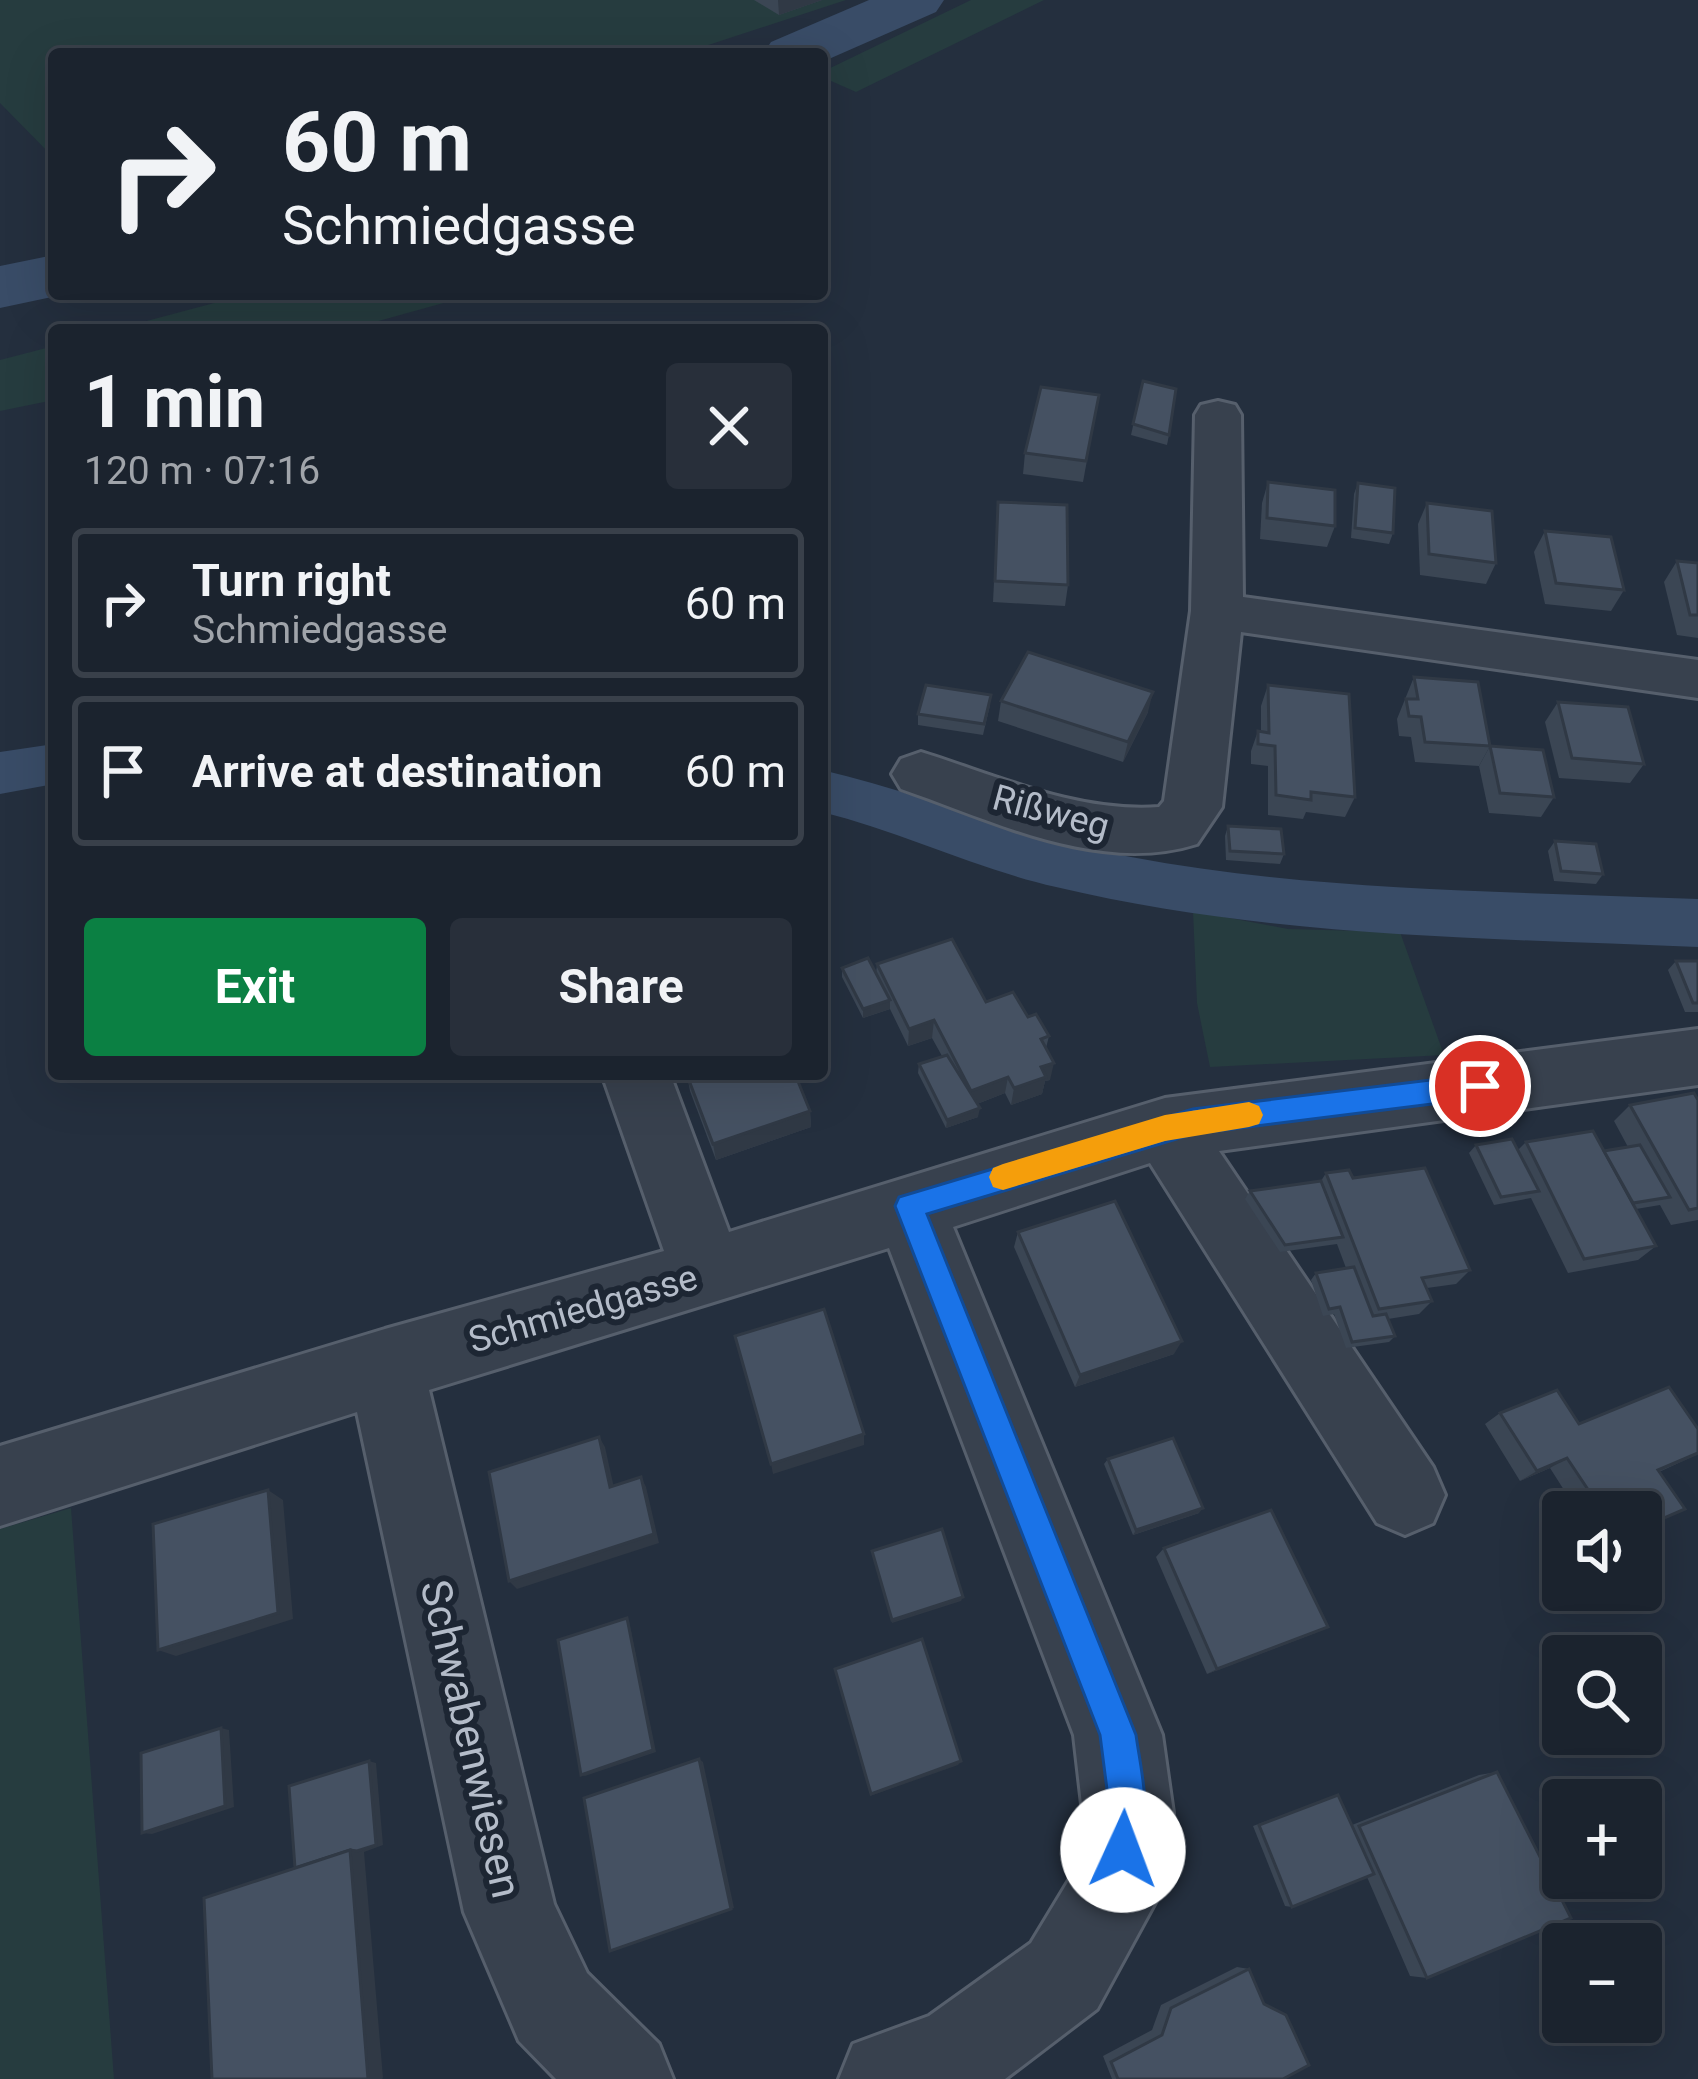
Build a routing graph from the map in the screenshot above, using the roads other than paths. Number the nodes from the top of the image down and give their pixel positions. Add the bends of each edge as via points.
1 (1218, 415) dead end
2 (1217, 611) junction
3 (1698, 680) edge
4 (921, 774) dead end
5 (1698, 1057) edge
6 (638, 1080) edge
7 (1165, 1128) junction
8 (909, 1206) junction
9 (708, 1273) junction
10 (385, 1366) junction
11 (0, 1486) edge
12 (1405, 1495) dead end
13 (624, 2079) edge
14 (888, 2079) edge

1 - 2 street, Rißweg
2 - 3 street
2 - 4 street, Rißweg via 1193,807 1176,828 1092,828
5 - 7 street, Schmiedgasse
6 - 9 street
7 - 8 street, Schmiedgasse
7 - 12 street
8 - 9 street, Schmiedgasse
8 - 14 street via 1118,1735 1128,1813 1118,1886 1064,1976 956,2055
9 - 10 street, Schmiedgasse
10 - 11 street, Schmiedgasse
10 - 13 street, Schwabenwiesen via 510,1912 553,2007

